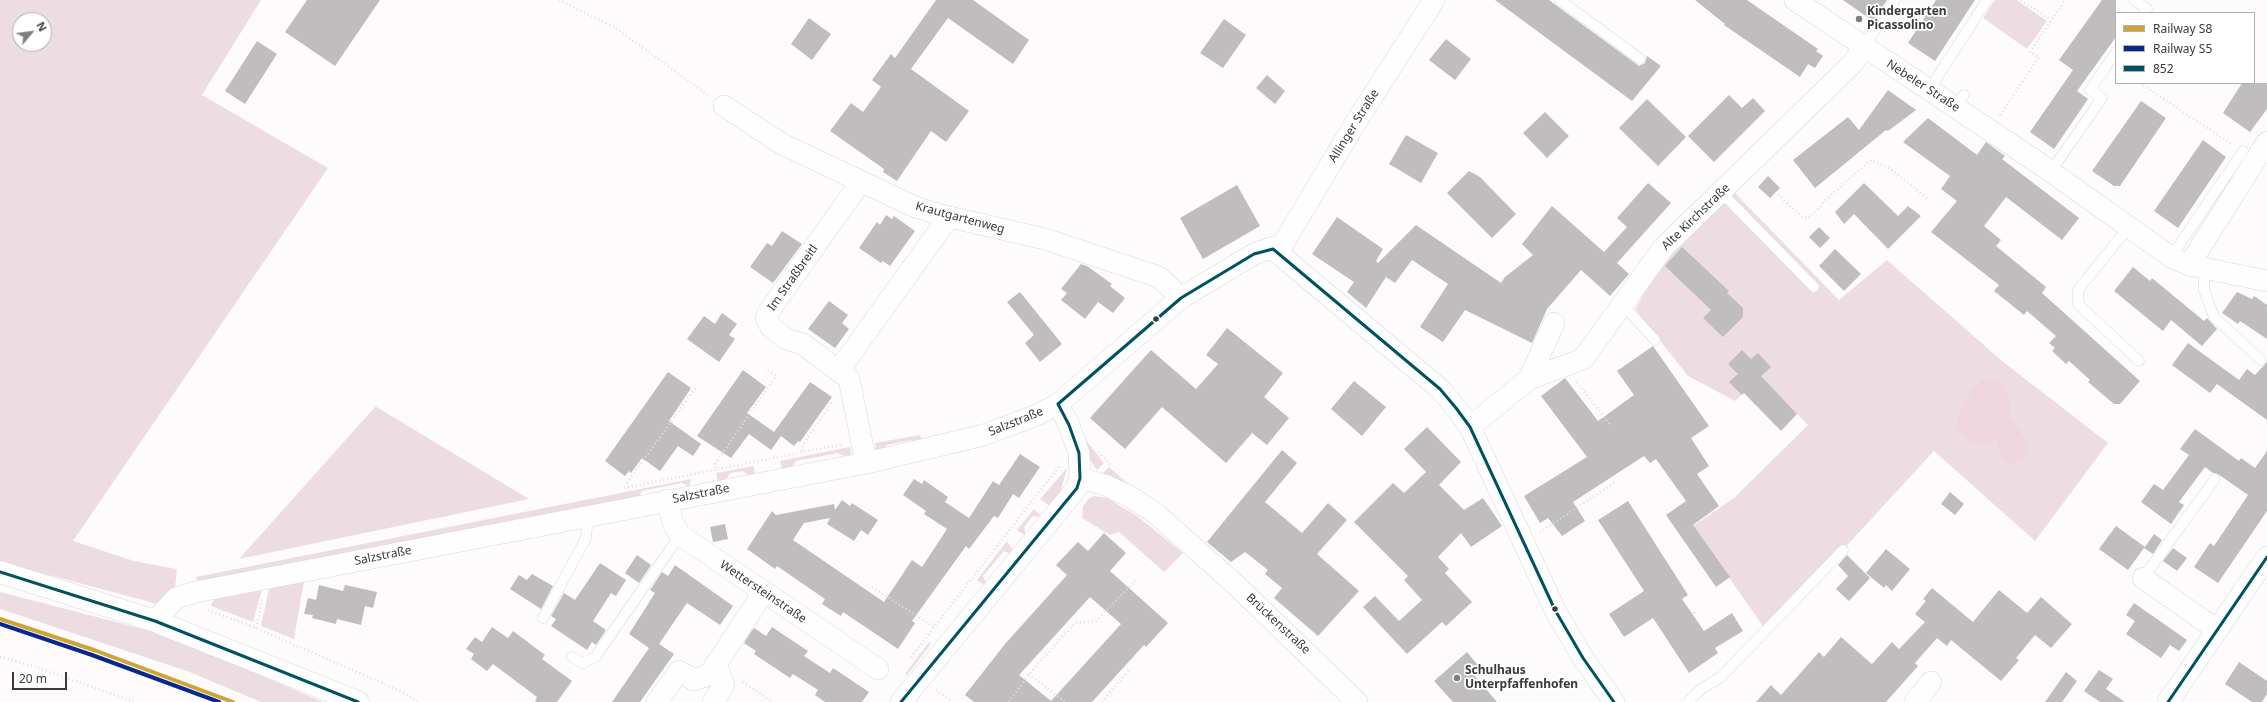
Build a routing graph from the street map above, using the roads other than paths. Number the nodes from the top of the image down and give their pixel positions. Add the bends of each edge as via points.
1 (1434, 0) edge
2 (1560, 0) edge
3 (1795, 0) edge
4 (1895, 0) edge
5 (1987, 0) edge
6 (2134, 0) edge
7 (2145, 12) edge
8 (1864, 47) junction
9 (2115, 53) edge
10 (1640, 59) dead end
11 (1929, 90) junction
12 (724, 106) road end
13 (2267, 142) edge
14 (2243, 151) road end
15 (2051, 171) junction
16 (860, 183) junction
17 (1727, 199) junction
18 (949, 217) junction
19 (2128, 228) junction
20 (1273, 249) junction
21 (2188, 263) junction
22 (2267, 281) edge
23 (1812, 285) road end
24 (1180, 298) junction
25 (1623, 305) junction
26 (1554, 323) dead end
27 (1655, 340) dead end
28 (2261, 360) dead end
29 (2139, 361) dead end
30 (839, 370) junction
31 (1529, 379) junction
32 (1058, 404) junction
33 (1470, 427) junction
34 (866, 463) junction
35 (1080, 478) junction
36 (2214, 479) dead end
37 (667, 500) junction
38 (588, 515) junction
39 (680, 535) junction
40 (1843, 550) dead end
41 (2267, 557) edge
42 (0, 572) edge
43 (2143, 578) joint
44 (764, 593) junction
45 (543, 618) dead end
46 (155, 621) junction
47 (2217, 630) junction
48 (572, 657) dead end
49 (716, 663) junction
50 (878, 669) dead end
51 (1931, 682) dead end
52 (358, 702) edge
53 (657, 702) edge
54 (713, 702) edge
55 (901, 702) edge
56 (1357, 702) edge
57 (1614, 702) edge
58 (1688, 702) edge
59 (1915, 702) edge
60 (2168, 702) edge

1 - 20 street, Allinger Straße via 1356,122 1283,244
2 - 10 lane
3 - 8 street, Nebeler Straße
4 - 8 lane
5 - 11 lane
6 - 7 lane via 2147,9
8 - 11 street, Nebeler Straße
8 - 17 street, Alte Kirchstraße via 1853,63
9 - 15 lane via 2090,90 2102,98
11 - 15 street, Nebeler Straße via 1960,101 1990,130
12 - 16 street, Krautgartenweg via 782,144
13 - 21 street
14 - 21 lane
15 - 19 street, Nebeler Straße
16 - 18 street, Krautgartenweg
16 - 30 street, Im Straßbreitl via 766,318 771,328 803,344
17 - 23 lane
17 - 25 street, Alte Kirchstraße via 1663,248
18 - 24 street, Krautgartenweg via 1045,239 1159,276
18 - 30 street
19 - 21 street, Nebeler Straße
19 - 29 lane via 2078,290 2078,304
20 - 24 street, Salzstraße via 1254,254
20 - 33 street via 1440,389
21 - 22 street
21 - 28 lane via 2204,290 2214,317
24 - 32 street, Salzstraße
25 - 27 lane
25 - 31 street, Alte Kirchstraße via 1583,359
26 - 31 street, Alte Kirchstraße
30 - 34 street, Im Straßbreitl via 849,379 852,388
31 - 33 street, Alte Kirchstraße
32 - 34 street, Salzstraße via 1014,425 984,435
32 - 35 street via 1079,453
33 - 57 street via 1555,610 1583,658
34 - 37 street, Salzstraße
35 - 55 street via 1077,488 1057,515
35 - 56 street, Brückenstraße via 1105,485 1129,496 1155,513 1236,585
36 - 43 lane
37 - 38 street, Salzstraße
37 - 39 street, Wettersteinstraße via 673,523
38 - 45 lane via 586,538
38 - 46 street, Salzstraße via 266,580 196,592 176,590
39 - 44 street, Wettersteinstraße
39 - 48 lane via 596,656 583,662
40 - 58 lane via 1721,678 1701,689
41 - 47 street
42 - 46 main road
43 - 47 street
44 - 49 street
44 - 50 street, Wettersteinstraße
46 - 52 main road
47 - 60 street
49 - 53 street via 709,676 694,680 680,671
49 - 54 street via 724,685
51 - 59 street

